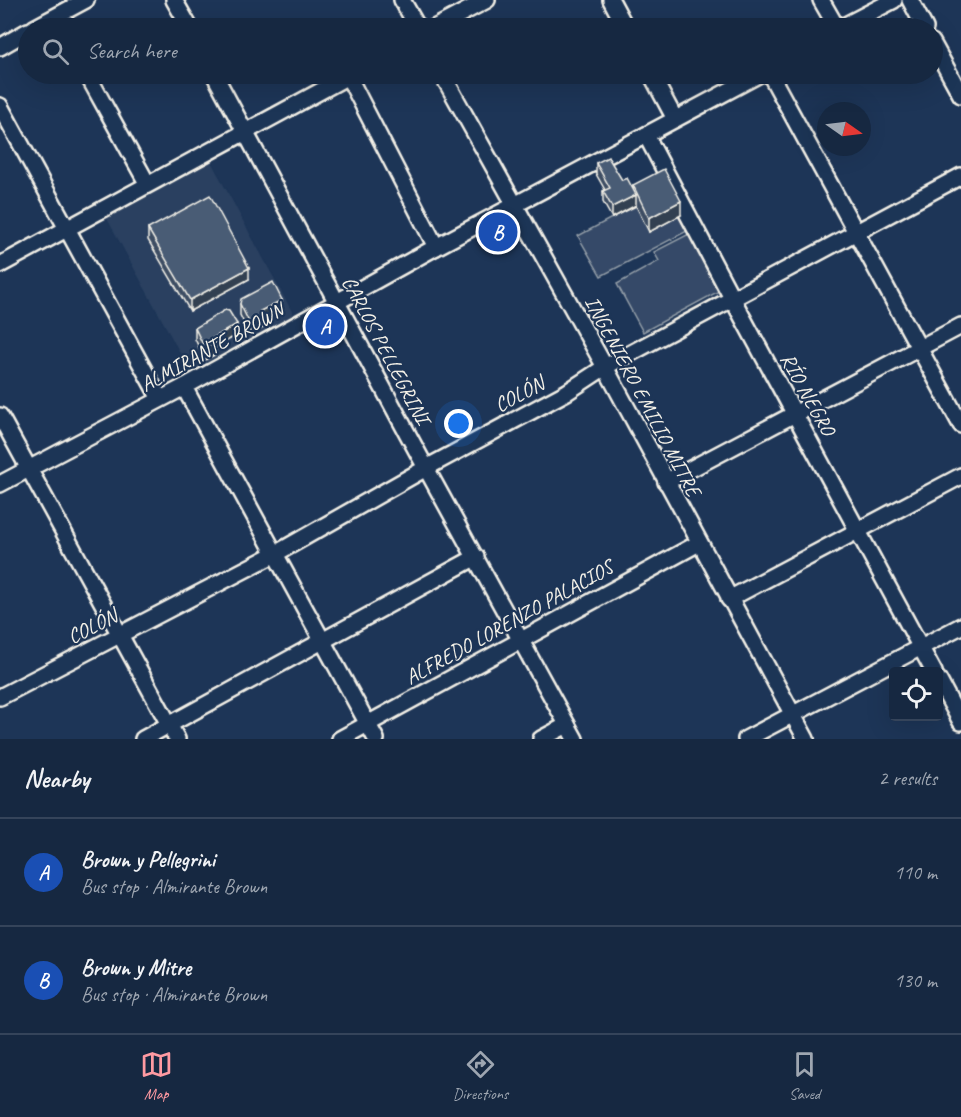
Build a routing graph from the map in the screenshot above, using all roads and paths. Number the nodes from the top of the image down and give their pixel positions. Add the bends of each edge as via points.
1 (86, 0) edge
2 (174, 0) edge
3 (402, 0) edge
4 (487, 0) edge
5 (611, 0) edge
6 (821, 0) edge
7 (894, 0) edge
8 (910, 0) edge
9 (64, 18) edge
10 (184, 18) edge
11 (412, 18) edge
12 (453, 18) edge
13 (621, 18) edge
14 (833, 18) edge
15 (859, 18) edge
16 (920, 18) edge
17 (18, 37) edge
18 (0, 47) edge
19 (943, 61) edge
20 (93, 84) edge
21 (220, 84) edge
22 (333, 84) edge
23 (354, 84) edge
24 (447, 84) edge
25 (656, 84) edge
26 (741, 84) edge
27 (775, 84) edge
28 (961, 95) edge
29 (0, 106) edge
30 (675, 119) junction
31 (245, 130) junction
32 (646, 135) junction
33 (961, 176) edge
34 (147, 183) junction
35 (514, 205) junction
36 (66, 228) junction
37 (856, 231) junction
38 (436, 247) junction
39 (0, 265) edge
40 (732, 298) junction
41 (337, 302) junction
42 (961, 326) edge
43 (919, 349) junction
44 (605, 367) junction
45 (184, 387) junction
46 (160, 399) junction
47 (794, 414) junction
48 (0, 416) edge
49 (961, 425) edge
50 (426, 468) junction
51 (28, 469) junction
52 (961, 476) edge
53 (666, 482) junction
54 (0, 484) edge
55 (858, 529) junction
56 (699, 543) junction
57 (275, 554) junction
58 (476, 557) junction
59 (729, 598) junction
60 (961, 626) edge
61 (119, 636) junction
62 (322, 639) junction
63 (521, 639) junction
64 (922, 647) junction
65 (932, 667) edge
66 (943, 687) edge
67 (0, 697) edge
68 (792, 714) junction
69 (961, 722) edge
70 (367, 723) junction
71 (169, 725) junction
72 (567, 725) junction
73 (143, 739) edge
74 (177, 739) edge
75 (340, 739) edge
76 (376, 739) edge
77 (541, 739) edge
78 (575, 739) edge
79 (746, 739) edge
80 (806, 739) edge

1 - 9 street
2 - 10 street
3 - 11 street
4 - 12 street
5 - 13 street
6 - 14 street
7 - 15 street
8 - 16 street
17 - 18 street
19 - 28 street
20 - 34 street
21 - 31 street, CARLOS PELLEGRINI
22 - 31 street
23 - 38 street
24 - 35 street, INGENIERO EMILIO MITRE
25 - 30 street
26 - 30 street, ALMIRANTE BROWN
27 - 37 street
29 - 36 street
30 - 32 street, ALMIRANTE BROWN
31 - 34 street
31 - 41 street, CARLOS PELLEGRINI
32 - 35 street, ALMIRANTE BROWN
32 - 40 street, RÍO NEGRO
33 - 37 street, COLÓN
34 - 36 street
35 - 38 street, ALMIRANTE BROWN
35 - 44 street, INGENIERO EMILIO MITRE
36 - 39 street
36 - 46 street
37 - 40 street, COLÓN
37 - 43 street
38 - 41 street, ALMIRANTE BROWN
40 - 44 street, COLÓN
40 - 47 street, RÍO NEGRO
41 - 45 street, ALMIRANTE BROWN
41 - 50 street, CARLOS PELLEGRINI
42 - 43 street
43 - 47 street
43 - 49 street
44 - 50 street, COLÓN via 567,392
44 - 53 street, INGENIERO EMILIO MITRE
45 - 46 street, ALMIRANTE BROWN
45 - 57 street
46 - 51 street, ALMIRANTE BROWN
47 - 53 street
47 - 55 street, RÍO NEGRO
48 - 51 street
50 - 57 street, COLÓN
50 - 58 street, CARLOS PELLEGRINI
51 - 54 street, ALMIRANTE BROWN
51 - 61 street
52 - 55 street
53 - 56 street, INGENIERO EMILIO MITRE
55 - 59 street
55 - 64 street, RÍO NEGRO
56 - 59 street, INGENIERO EMILIO MITRE
56 - 63 street, ALFREDO LORENZO PALACIOS
57 - 61 street, COLÓN
57 - 62 street
58 - 62 street
58 - 63 street, CARLOS PELLEGRINI
59 - 68 street, INGENIERO EMILIO MITRE
60 - 64 street
61 - 67 street, COLÓN
61 - 71 street
62 - 70 street
62 - 71 street
63 - 70 street, ALFREDO LORENZO PALACIOS
63 - 72 street, CARLOS PELLEGRINI
64 - 65 street, RÍO NEGRO
64 - 68 street
66 - 69 street
68 - 79 street
68 - 80 street, INGENIERO EMILIO MITRE
70 - 75 street, ALFREDO LORENZO PALACIOS
70 - 76 street
71 - 73 street
71 - 74 street
72 - 77 street
72 - 78 street, CARLOS PELLEGRINI

